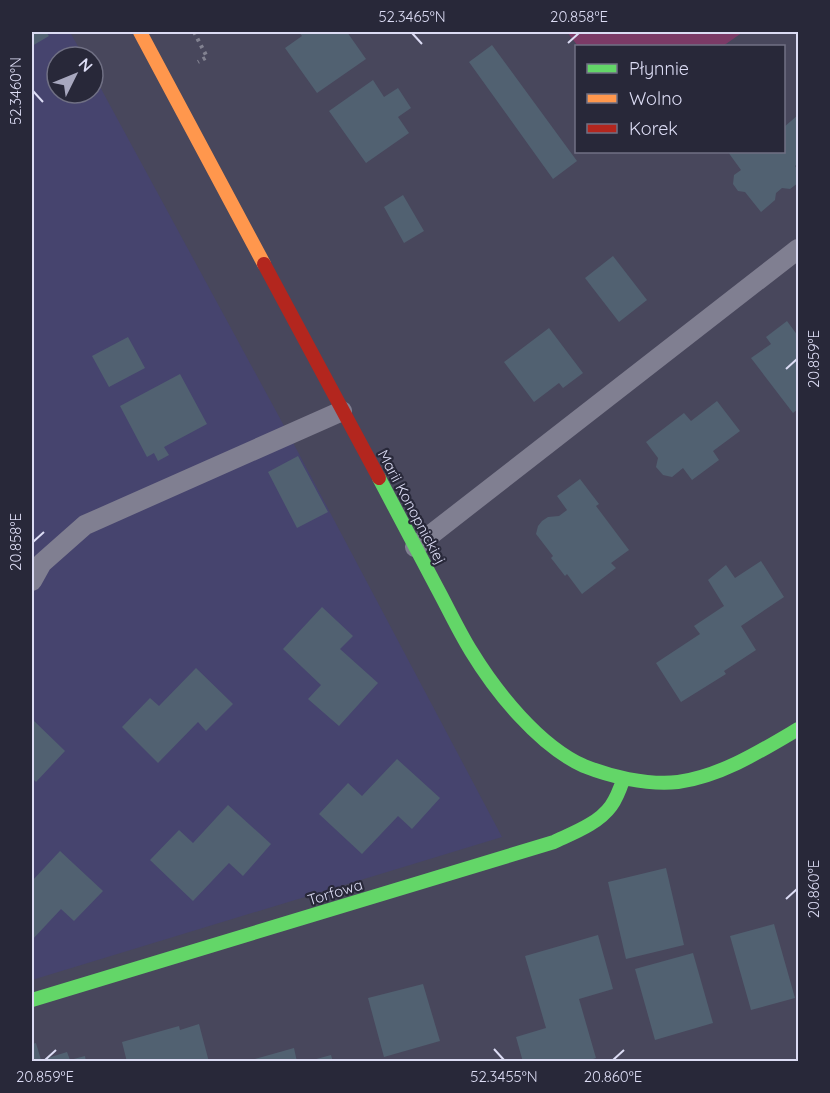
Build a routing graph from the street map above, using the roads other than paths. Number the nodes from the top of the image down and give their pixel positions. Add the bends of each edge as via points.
1 (140, 32) edge
2 (798, 249) edge
3 (342, 411) junction
4 (415, 547) junction
5 (37, 557) edge
6 (32, 581) edge
7 (798, 729) edge
8 (623, 780) junction
9 (32, 1000) edge

1 - 3 street, Marii Konopnickiej
2 - 4 lane
3 - 4 street, Marii Konopnickiej
3 - 5 lane via 85,525
4 - 8 street, Marii Konopnickiej via 471,651 514,711 564,756
5 - 6 lane
7 - 8 street, Marii Konopnickiej via 755,753 690,779 656,783
8 - 9 street, Torfowa via 605,813 554,843

